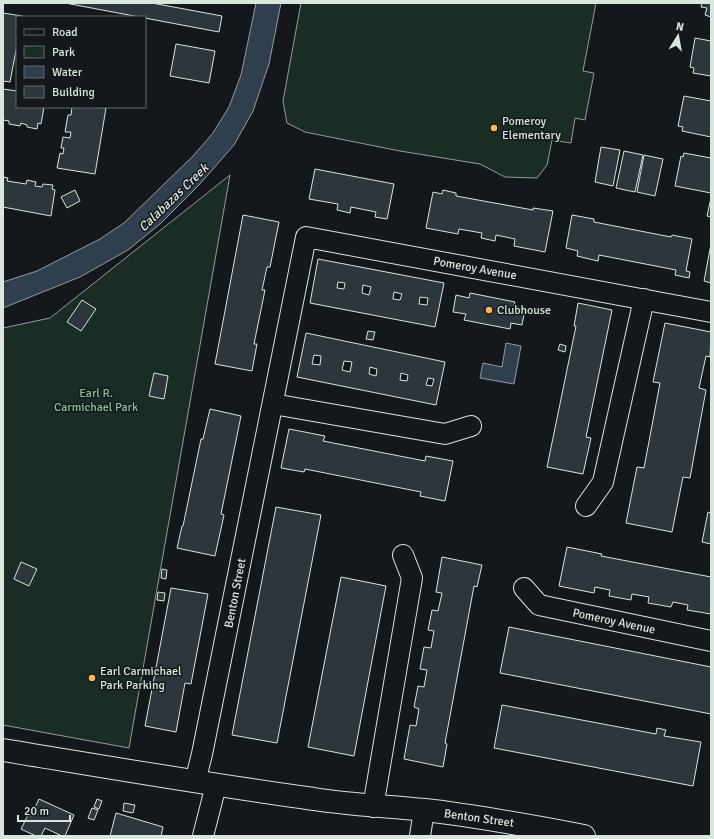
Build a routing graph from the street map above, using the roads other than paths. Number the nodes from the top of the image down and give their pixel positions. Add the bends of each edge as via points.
1 (306, 237) joint
2 (644, 299) junction
3 (711, 312) edge
4 (273, 404) junction
5 (471, 426) dead end
6 (586, 506) dead end
7 (404, 555) dead end
8 (524, 588) dead end
9 (711, 641) edge
10 (3, 750) edge
11 (206, 783) junction
12 (373, 806) junction
13 (424, 810) junction
14 (202, 836) edge
15 (420, 836) edge
16 (584, 836) edge

1 - 2 street, Pomeroy Avenue
1 - 4 street, Benton Street
2 - 3 street, Pomeroy Avenue
2 - 6 street via 603,482
4 - 5 street via 446,434
4 - 11 street, Benton Street via 202,754
7 - 12 street via 412,578
8 - 9 street, Pomeroy Avenue via 539,605
10 - 11 main road, Benton Street
11 - 12 main road, Benton Street
11 - 14 street
12 - 13 main road, Benton Street
13 - 15 street
13 - 16 main road, Benton Street via 488,818

